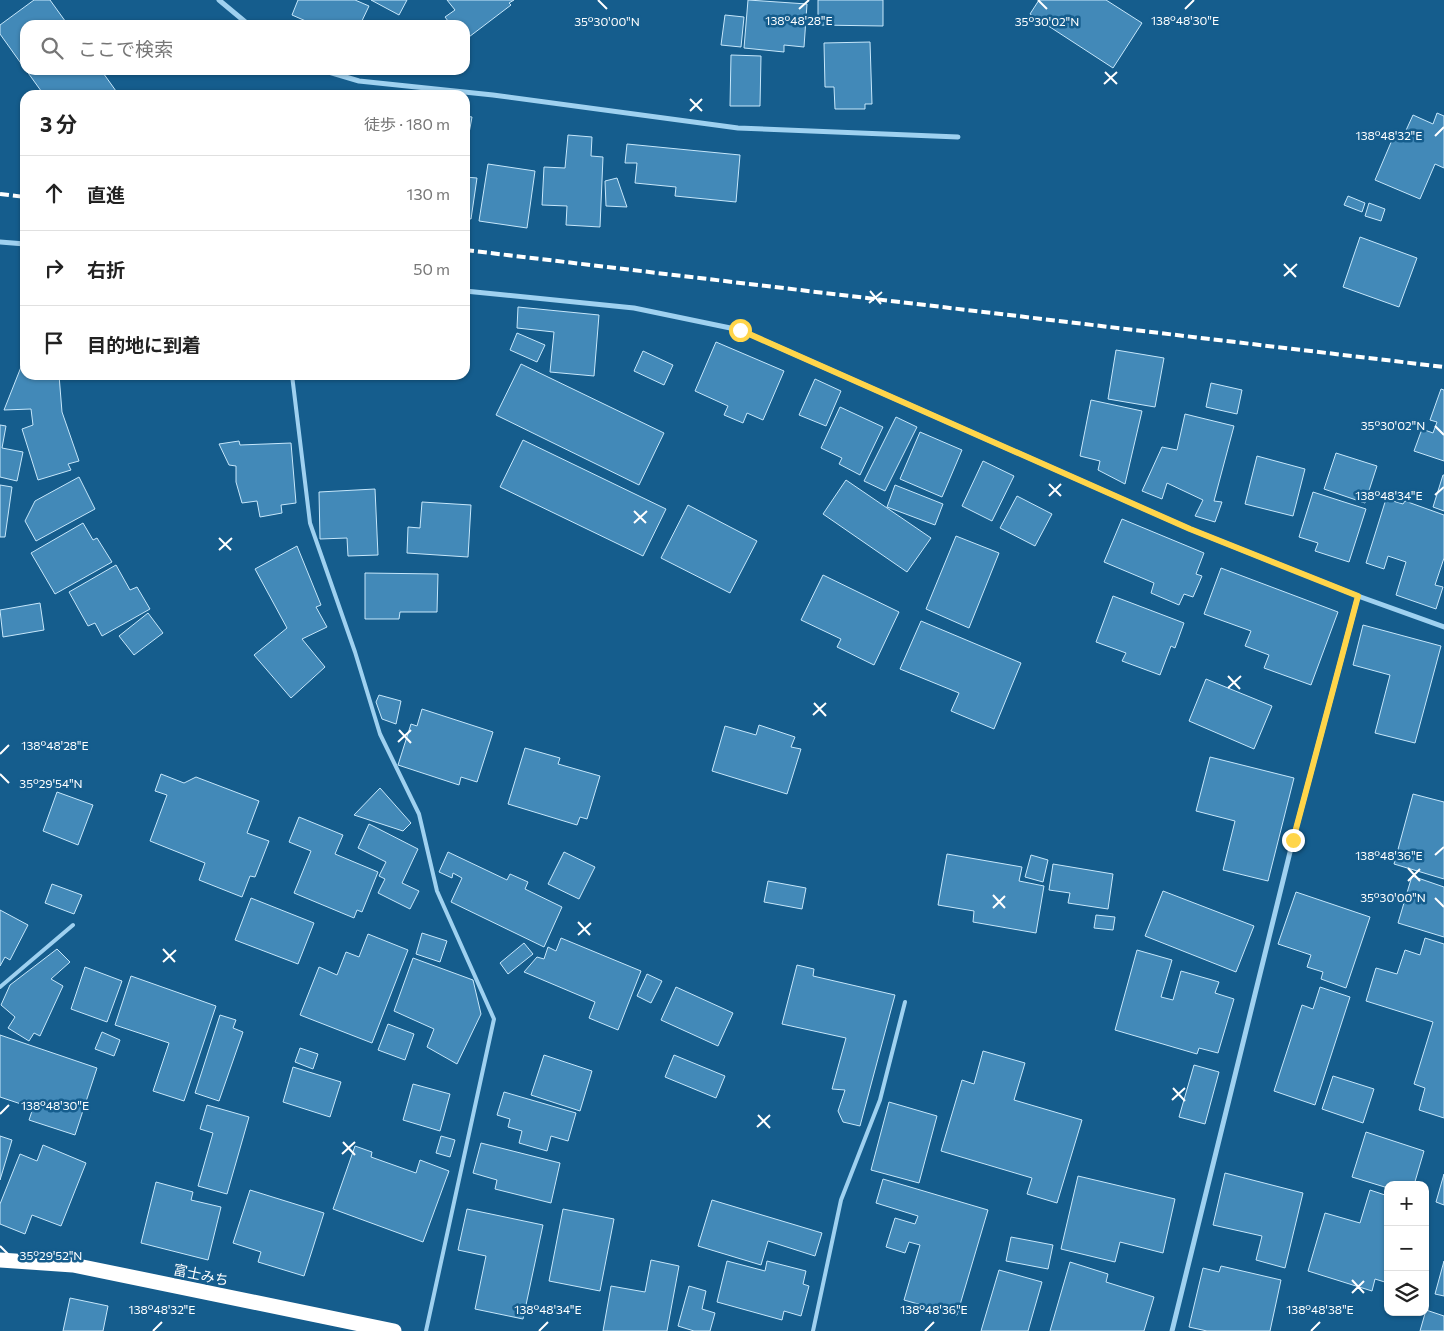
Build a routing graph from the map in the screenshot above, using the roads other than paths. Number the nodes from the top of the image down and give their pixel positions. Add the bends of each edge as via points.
1 (219, 0) edge
2 (243, 20) edge
3 (339, 75) edge
4 (445, 90) edge
5 (470, 93) edge
6 (958, 137) dead end
7 (0, 242) edge
8 (20, 244) edge
9 (470, 292) edge
10 (293, 380) edge
11 (1358, 596) junction
12 (1444, 627) edge
13 (73, 926) dead end
14 (0, 987) edge
15 (905, 1002) dead end
16 (0, 1260) edge
17 (394, 1331) edge
18 (426, 1331) edge
19 (813, 1331) edge
20 (1172, 1331) edge

1 - 2 street
3 - 4 street via 359,81
5 - 6 street via 738,128
7 - 8 street
9 - 11 street via 634,308 740,330 1190,529
10 - 18 lane via 310,523 380,734 419,814 437,891 494,1019
11 - 12 street
11 - 20 street via 1293,840
13 - 14 lane
15 - 19 lane via 880,1100 841,1200
16 - 17 highway, 富士みち via 73,1265

